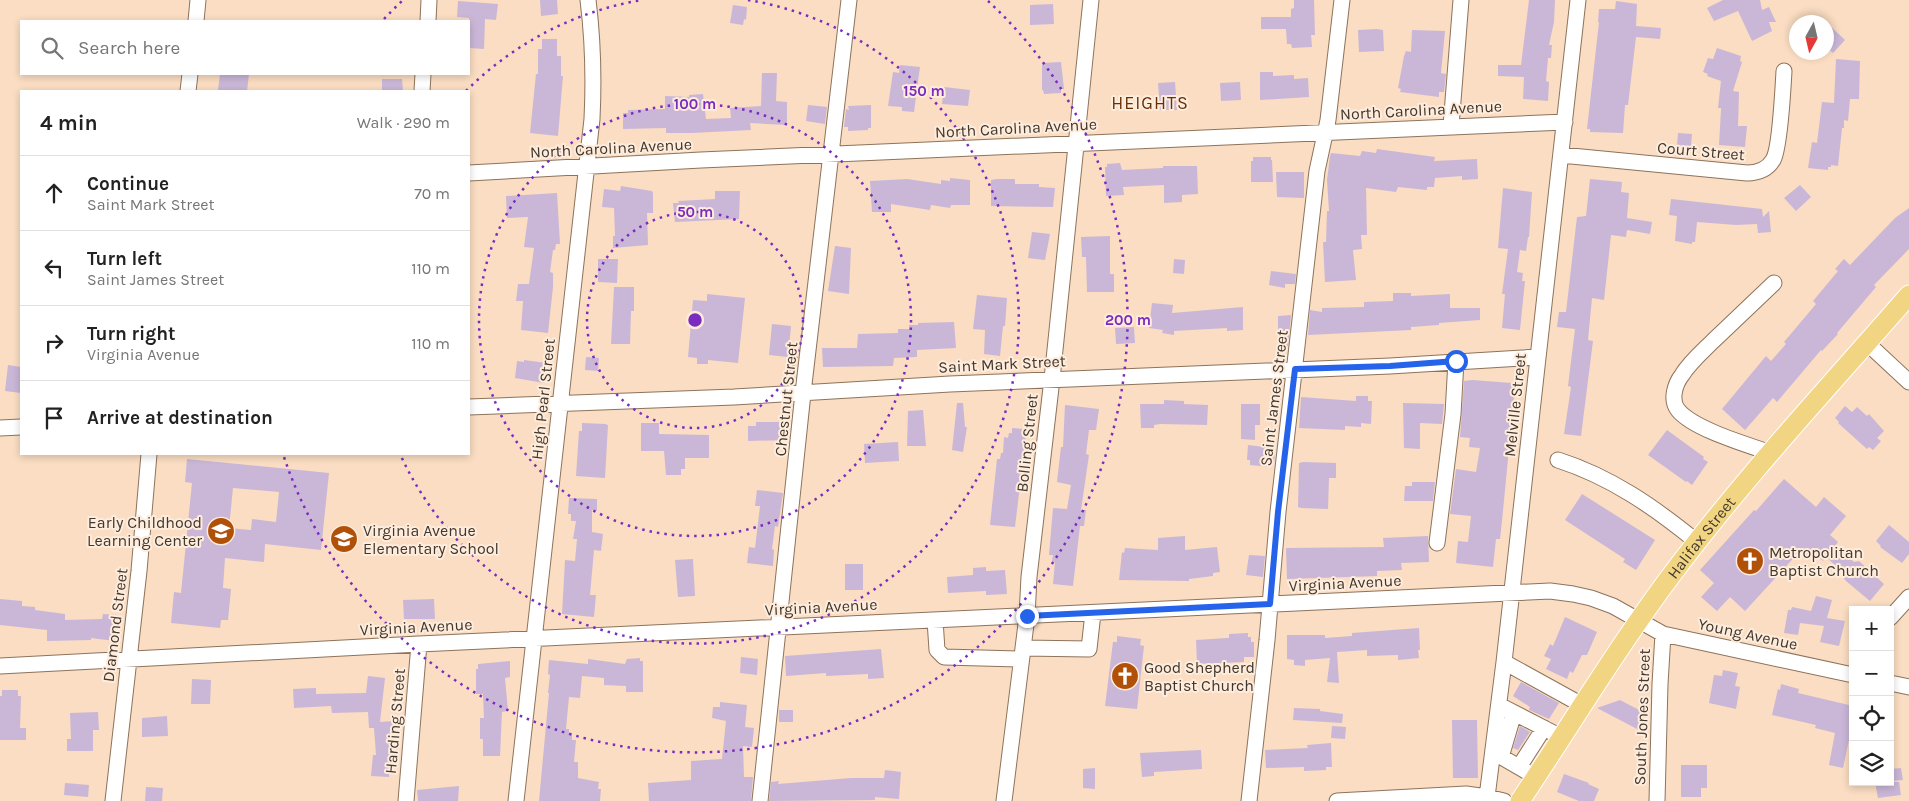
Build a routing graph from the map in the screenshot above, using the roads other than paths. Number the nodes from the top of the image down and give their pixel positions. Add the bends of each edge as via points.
1 (429, 0) edge
2 (588, 0) edge
3 (849, 0) edge
4 (1091, 0) edge
5 (1342, 0) edge
6 (1462, 0) edge
7 (1578, 0) edge
8 (428, 20) edge
9 (1784, 71) dead end
10 (190, 75) edge
11 (423, 75) edge
12 (188, 90) edge
13 (422, 90) edge
14 (1565, 122) junction
15 (1450, 126) junction
16 (1326, 132) junction
17 (1077, 143) junction
18 (831, 154) junction
19 (1561, 155) junction
20 (586, 166) junction
21 (470, 174) edge
22 (1774, 284) dead end
23 (1909, 295) edge
24 (1867, 343) junction
25 (1538, 357) junction
26 (1456, 361) junction
27 (1295, 369) junction
28 (1052, 379) junction
29 (1909, 382) edge
30 (803, 393) junction
31 (560, 403) junction
32 (470, 406) edge
33 (20, 427) edge
34 (0, 428) edge
35 (1771, 454) junction
36 (149, 455) edge
37 (1558, 460) dead end
38 (1697, 542) junction
39 (1437, 543) dead end
40 (1511, 593) junction
41 (1909, 597) edge
42 (1270, 604) junction
43 (1093, 613) junction
44 (1894, 614) edge
45 (1027, 616) junction
46 (935, 620) junction
47 (1638, 621) junction
48 (778, 627) junction
49 (1663, 634) junction
50 (534, 638) junction
51 (419, 644) junction
52 (1022, 654) junction
53 (128, 659) junction
54 (1504, 662) junction
55 (0, 666) edge
56 (1849, 670) edge
57 (1894, 684) edge
58 (1909, 687) edge
59 (1499, 705) junction
60 (1582, 705) junction
61 (1514, 713) junction
62 (1544, 728) junction
63 (1561, 737) junction
64 (1497, 754) junction
65 (1519, 767) junction
66 (1536, 777) junction
67 (1487, 797) junction
68 (113, 801) edge
69 (406, 801) edge
70 (516, 801) edge
71 (760, 801) edge
72 (1004, 801) edge
73 (1249, 801) edge
74 (1337, 801) edge
75 (1504, 801) edge
76 (1520, 801) edge
77 (1657, 801) edge

1 - 8 street
2 - 20 street, High Pearl Street via 594,78
3 - 18 street, Chestnut Street
4 - 17 street, Bolling Street
5 - 16 street, Saint James Street
6 - 15 street
7 - 14 street, Melville Street
9 - 19 street, Court Street via 1776,153 1767,168 1756,173
10 - 12 street
11 - 13 street
14 - 15 street, North Carolina Avenue
14 - 19 street, Melville Street
15 - 16 street, North Carolina Avenue
16 - 17 street, North Carolina Avenue
16 - 27 street, Saint James Street via 1317,170
17 - 18 street, North Carolina Avenue
17 - 28 street, Bolling Street
18 - 20 street, North Carolina Avenue
18 - 30 street, Chestnut Street
19 - 25 street, Melville Street
20 - 21 street, North Carolina Avenue
20 - 31 street, High Pearl Street
22 - 35 street via 1691,363 1674,394 1678,410 1688,419
23 - 24 main road, Halifax Street
24 - 29 street
24 - 35 main road, Halifax Street
25 - 26 street, Saint Mark Street
25 - 40 street, Melville Street
26 - 27 street, Saint Mark Street
26 - 39 street via 1453,414
27 - 28 street, Saint Mark Street
27 - 42 street, Saint James Street
28 - 30 street, Saint Mark Street
28 - 45 street, Bolling Street
30 - 31 street, Saint Mark Street
30 - 48 street, Chestnut Street
31 - 32 street, Saint Mark Street
31 - 50 street, High Pearl Street
33 - 34 street
35 - 38 main road, Halifax Street
36 - 53 street, Diamond Street
37 - 38 street via 1613,482
38 - 47 main road, Halifax Street
40 - 42 street, Virginia Avenue
40 - 47 street, Virginia Avenue via 1550,591 1573,594 1613,606
40 - 54 street, Melville Street
41 - 44 street
42 - 43 street, Virginia Avenue
42 - 73 street, Saint James Street
43 - 45 street, Virginia Avenue
43 - 52 street via 1089,649
45 - 46 street, Virginia Avenue
45 - 52 street, Bolling Street
46 - 48 street, Virginia Avenue
46 - 52 street via 937,650 944,657
47 - 49 street, Young Avenue
47 - 60 main road, Halifax Street
48 - 50 street, Virginia Avenue
48 - 71 street, Chestnut Street
49 - 56 street, Young Avenue
49 - 77 street, South Jones Street
50 - 51 street, Virginia Avenue
50 - 70 street, High Pearl Street
51 - 53 street, Virginia Avenue
51 - 69 street, Harding Street
52 - 72 street, Bolling Street
53 - 55 street, Virginia Avenue
53 - 68 street, Diamond Street
54 - 59 street, Melville Street
54 - 60 street
57 - 58 street
59 - 61 street
59 - 64 street, Melville Street
60 - 63 main road, Halifax Street
61 - 62 street
61 - 64 street
62 - 63 street
62 - 65 street
63 - 66 main road, Halifax Street
64 - 65 street
64 - 67 street, Melville Street
65 - 66 street
66 - 76 main road, Halifax Street
67 - 74 street via 1466,794
67 - 75 street

